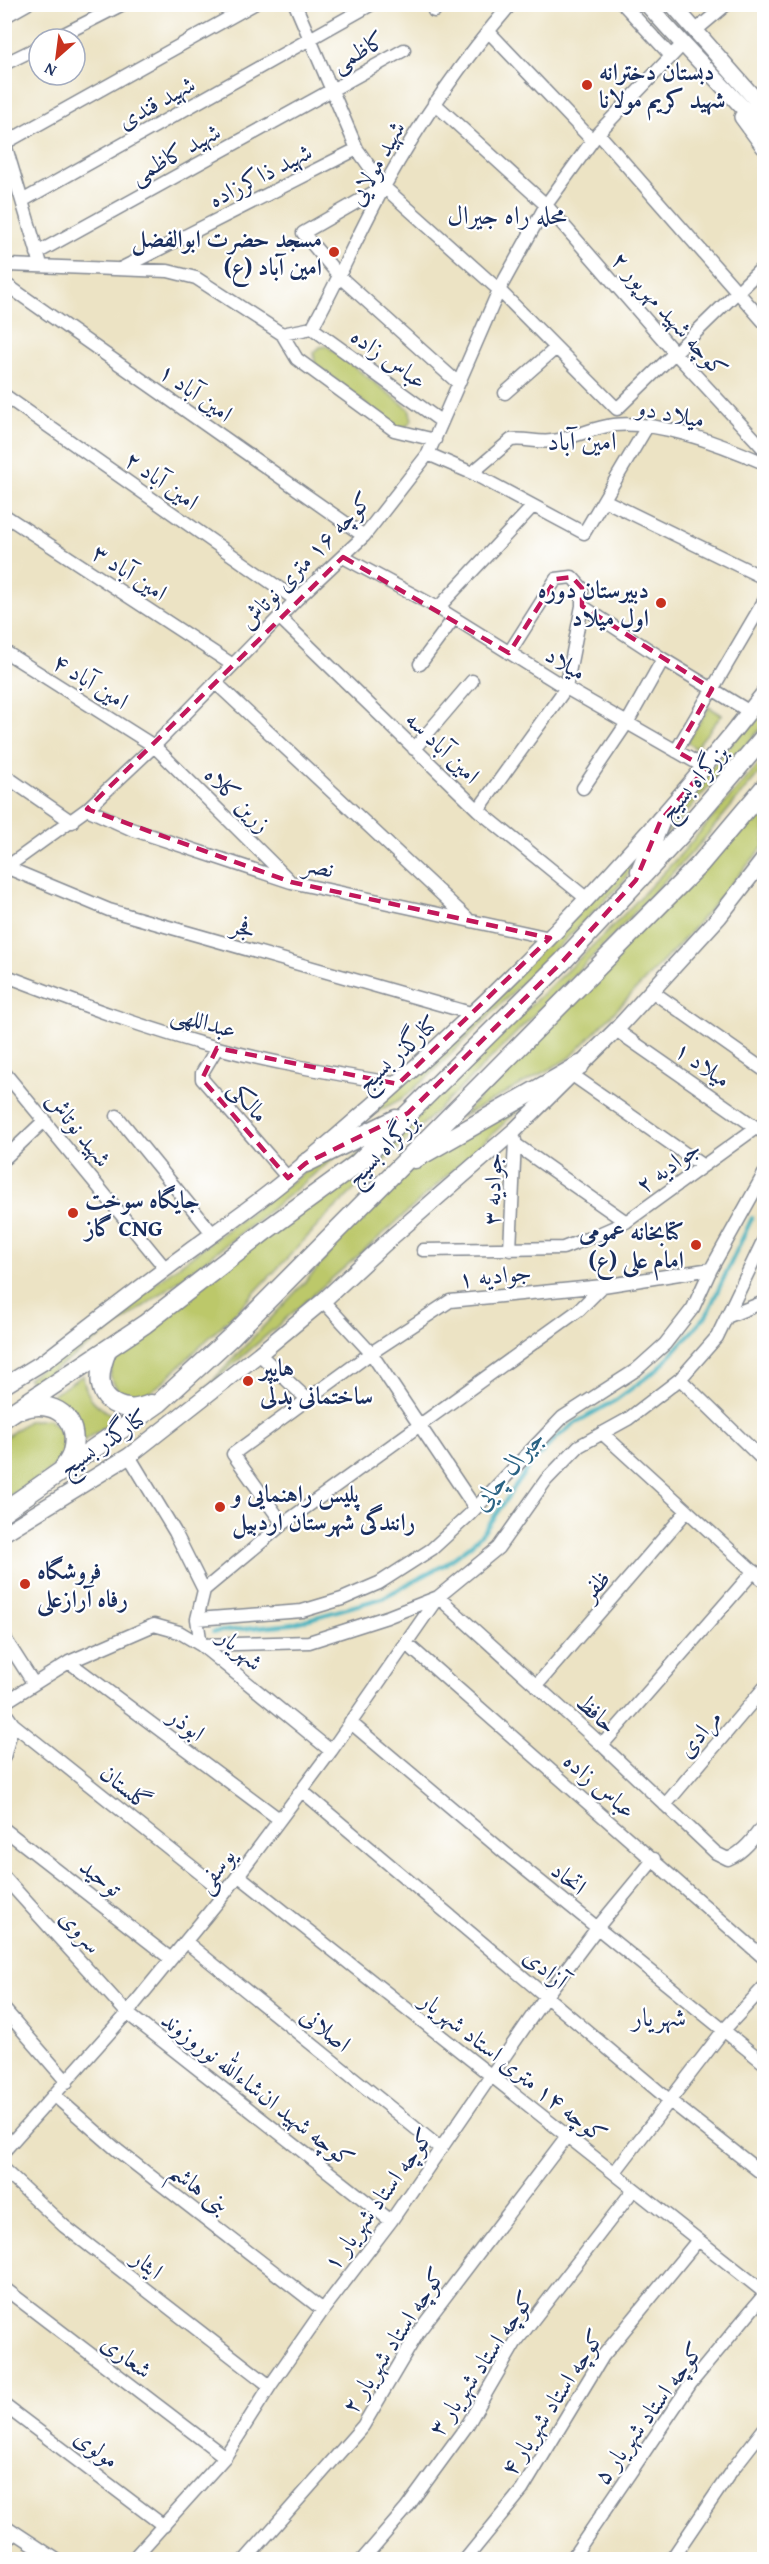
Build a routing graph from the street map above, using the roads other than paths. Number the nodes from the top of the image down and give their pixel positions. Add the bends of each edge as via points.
1 (27, 4) edge
2 (123, 4) edge
3 (254, 4) edge
4 (295, 4) edge
5 (372, 4) edge
6 (511, 4) edge
7 (623, 4) edge
8 (647, 4) edge
9 (672, 4) edge
10 (727, 4) edge
11 (4, 17) edge
12 (78, 27) edge
13 (488, 31) junction
14 (695, 31) junction
15 (310, 39) junction
16 (404, 50) dead end
17 (677, 51) junction
18 (27, 52) edge
19 (4, 64) edge
20 (730, 69) junction
21 (720, 81) junction
22 (332, 90) junction
23 (765, 97) edge
24 (434, 103) junction
25 (765, 109) edge
26 (765, 130) edge
27 (595, 136) junction
28 (5, 142) edge
29 (765, 147) edge
30 (357, 149) junction
31 (384, 187) junction
32 (22, 201) junction
33 (546, 205) junction
34 (38, 253) junction
35 (765, 266) edge
36 (42, 267) junction
37 (119, 270) junction
38 (4, 274) edge
39 (340, 277) junction
40 (4, 282) edge
41 (499, 290) junction
42 (738, 292) junction
43 (765, 322) edge
44 (312, 328) junction
45 (282, 334) junction
46 (556, 348) junction
47 (674, 352) junction
48 (458, 383) junction
49 (505, 393) dead end
50 (4, 395) edge
51 (442, 422) junction
52 (648, 425) junction
53 (435, 440) junction
54 (4, 448) edge
55 (765, 449) edge
56 (428, 454) junction
57 (4, 460) edge
58 (765, 463) edge
59 (472, 473) junction
60 (604, 501) junction
61 (533, 506) junction
62 (4, 515) edge
63 (364, 536) junction
64 (343, 557) junction
65 (765, 578) edge
66 (296, 600) junction
67 (765, 602) edge
68 (582, 606) junction
69 (438, 608) junction
70 (279, 617) junction
71 (454, 618) junction
72 (4, 651) edge
73 (509, 652) junction
74 (663, 659) junction
75 (420, 664) dead end
76 (232, 665) junction
77 (472, 681) dead end
78 (216, 683) junction
79 (566, 688) junction
80 (712, 689) junction
81 (765, 693) edge
82 (750, 712) junction
83 (627, 723) junction
84 (765, 737) edge
85 (154, 746) junction
86 (414, 749) junction
87 (676, 751) junction
88 (706, 768) junction
89 (4, 775) edge
90 (583, 788) dead end
91 (765, 788) edge
92 (87, 809) junction
93 (477, 810) junction
94 (661, 820) junction
95 (72, 822) junction
96 (765, 858) edge
97 (6, 868) edge
98 (636, 880) junction
99 (291, 882) junction
100 (586, 898) junction
101 (468, 918) junction
102 (550, 938) junction
103 (4, 975) edge
104 (652, 992) junction
105 (474, 1014) junction
106 (616, 1030) junction
107 (217, 1048) junction
108 (576, 1070) junction
109 (765, 1070) edge
110 (4, 1072) edge
111 (398, 1084) junction
112 (408, 1113) junction
113 (117, 1116) dead end
114 (45, 1120) junction
115 (762, 1130) edge
116 (515, 1137) junction
117 (4, 1159) edge
118 (306, 1163) junction
119 (703, 1167) junction
120 (395, 1170) junction
121 (765, 1174) edge
122 (288, 1178) junction
123 (626, 1222) junction
124 (213, 1234) junction
125 (765, 1239) edge
126 (423, 1250) dead end
127 (510, 1250) junction
128 (165, 1268) junction
129 (711, 1269) junction
130 (603, 1286) junction
131 (323, 1301) junction
132 (765, 1302) edge
133 (729, 1316) junction
134 (108, 1349) junction
135 (371, 1353) junction
136 (259, 1354) junction
137 (680, 1379) junction
138 (4, 1386) edge
139 (307, 1399) junction
140 (159, 1403) junction
141 (8, 1416) edge
142 (421, 1425) junction
143 (602, 1433) junction
144 (129, 1456) junction
145 (765, 1461) edge
146 (63, 1471) junction
147 (476, 1508) junction
148 (4, 1511) edge
149 (687, 1511) junction
150 (284, 1524) junction
151 (4, 1533) edge
152 (754, 1571) junction
153 (765, 1581) edge
154 (204, 1590) junction
155 (438, 1597) junction
156 (197, 1619) junction
157 (4, 1637) edge
158 (407, 1644) junction
159 (201, 1645) junction
160 (69, 1662) junction
161 (34, 1684) junction
162 (536, 1686) junction
163 (765, 1688) edge
164 (4, 1703) edge
165 (4, 1711) edge
166 (350, 1722) junction
167 (13, 1724) junction
168 (602, 1745) junction
169 (331, 1751) junction
170 (4, 1757) edge
171 (302, 1791) junction
172 (665, 1805) junction
173 (279, 1819) junction
174 (765, 1824) edge
175 (4, 1829) edge
176 (753, 1840) junction
177 (765, 1847) edge
178 (654, 1859) junction
179 (238, 1875) junction
180 (4, 1877) edge
181 (225, 1893) junction
182 (597, 1928) junction
183 (186, 1942) junction
184 (765, 1958) edge
185 (171, 1959) junction
186 (765, 1987) edge
187 (546, 1996) junction
188 (4, 2009) edge
189 (127, 2013) junction
190 (723, 2031) junction
191 (765, 2063) edge
192 (490, 2076) junction
193 (67, 2082) junction
194 (55, 2096) junction
195 (669, 2100) junction
196 (567, 2136) junction
197 (6, 2148) edge
198 (440, 2148) junction
199 (4, 2170) edge
200 (614, 2173) junction
201 (765, 2175) edge
202 (634, 2189) junction
203 (391, 2221) junction
204 (698, 2240) junction
205 (4, 2288) edge
206 (765, 2294) edge
207 (323, 2310) junction
208 (270, 2386) junction
209 (4, 2404) edge
210 (765, 2429) edge
211 (225, 2457) junction
212 (4, 2525) edge
213 (164, 2526) junction
214 (16, 2533) junction
215 (4, 2543) edge
216 (57, 2559) edge
217 (132, 2559) edge
218 (245, 2559) edge
219 (362, 2559) edge
220 (465, 2559) edge
221 (571, 2559) edge
222 (671, 2559) edge

1 - 11 street
2 - 12 street
3 - 28 street
4 - 15 street
5 - 15 street, شهید قندی
6 - 13 street, شهید مولایی
7 - 17 street
8 - 17 main road
9 - 14 main road
10 - 14 street
13 - 24 street, شهید مولایی
13 - 27 street
14 - 17 main road
14 - 20 main road
15 - 22 street
15 - 32 street, شهید قندی
16 - 22 street, کاظمی
17 - 21 main road
17 - 27 street, کوچه ۱۶ متری نوتاش
18 - 19 street
20 - 23 main road
20 - 25 main road
21 - 26 main road
21 - 29 main road
22 - 30 street
22 - 34 street, شهید کاظمی
24 - 31 street, شهید مولایی
24 - 33 street, کوچه شهید مهرپور ۲
27 - 33 street, کوچه ۱۶ متری نوتاش
27 - 42 street
28 - 32 street
30 - 31 street
30 - 37 street, شهید ذاکرزاده
31 - 39 street, شهید مولایی
31 - 39 street via 303,233
31 - 41 street
32 - 34 street
33 - 41 street, کوچه ۱۶ متری نوتاش
33 - 47 street, کوچه شهید مهرپور ۲
34 - 36 street
35 - 42 street
36 - 37 street
36 - 38 street via 8,265
37 - 45 street via 168,271 196,278
39 - 44 street, شهید مولایی
39 - 48 street
40 - 63 street, ۱ امین آباد
41 - 46 street
41 - 48 street, کوچه ۱۶ متری نوتاش
42 - 43 street
42 - 47 street
44 - 45 street
44 - 51 street, عباس زاده
45 - 53 street via 297,359 394,430
46 - 47 street via 616,409
46 - 49 street
47 - 55 street, کوچه شهید مهرپور ۲
48 - 51 street, کوچه ۱۶ متری نوتاش
50 - 66 street, ۲ امین آباد
51 - 53 street, کوچه ۱۶ متری نوتاش
52 - 58 street, میلاد دو via 727,447
52 - 59 street, میلاد دو via 612,425 555,441 511,440
52 - 60 street
53 - 56 street, کوچه ۱۶ متری نوتاش
54 - 57 street
56 - 59 street
56 - 63 street, کوچه ۱۶ متری نوتاش
59 - 61 street
60 - 61 street via 584,533
60 - 65 street
61 - 69 street
62 - 76 street, ۳ امین آباد
63 - 64 street, کوچه ۱۶ متری نوتاش
64 - 66 street, کوچه ۱۶ متری نوتاش
64 - 69 street, میلاد
66 - 70 street, کوچه ۱۶ متری نوتاش
67 - 80 street
68 - 73 street via 582,588 572,577 556,579
68 - 74 street
68 - 79 street
69 - 71 street, میلاد
70 - 76 street, کوچه ۱۶ متری نوتاش
70 - 86 street, امین آباد سه
71 - 73 street, میلاد
71 - 75 street
72 - 85 street, ۴ امین آباد
73 - 79 street, میلاد
74 - 80 street
74 - 83 street
76 - 78 street, کوچه ۱۶ متری نوتاش
77 - 86 street
78 - 85 street, کوچه ۱۶ متری نوتاش
78 - 101 street
79 - 83 street, میلاد
79 - 93 street
80 - 82 street
80 - 87 street
81 - 82 main road, کنارگذر بسیج
82 - 88 main road, کنارگذر بسیج
83 - 87 street, میلاد
83 - 90 street
84 - 98 highway, بزرگراه بسیج
85 - 92 street, کوچه ۱۶ متری نوتاش
85 - 99 street, زرین کلاه
86 - 93 street, امین آباد سه
87 - 88 street, میلاد
88 - 94 main road, کنارگذر بسیج
89 - 95 street
91 - 120 highway, بزرگراه بسیج via 700,864
92 - 95 street, کوچه ۱۶ متری نوتاش
92 - 99 street, نصر via 131,829
93 - 100 street, امین آباد سه
94 - 98 highway
94 - 100 main road, کنارگذر بسیج
95 - 97 street, کوچه ۱۶ متری نوتاش
96 - 104 main road, کنارگذر بسیج
97 - 105 street, فجر via 109,910
98 - 112 highway, بزرگراه بسیج via 563,961
99 - 101 street, نصر
100 - 102 main road, کنارگذر بسیج
101 - 102 street, نصر
102 - 105 main road, کنارگذر بسیج
103 - 107 street, عبداللهی
104 - 106 main road, کنارگذر بسیج
104 - 109 street, میلاد ۱
105 - 111 main road, کنارگذر بسیج
106 - 108 main road, کنارگذر بسیج
106 - 115 street, میلاد ۱
107 - 111 street, عبداللهی
107 - 122 street, مالکی via 202,1072 202,1080
108 - 116 main road, کنارگذر بسیج
108 - 119 street
108 - 120 highway
110 - 114 street, شهید نوتاش
111 - 118 main road, کنارگذر بسیج
112 - 118 highway
112 - 134 highway, بزرگراه بسیج via 357,1164
113 - 124 street
114 - 117 street
114 - 128 street, شهید نوتاش
115 - 119 street, جوادیه ۲
116 - 123 street
116 - 127 street, جوادیه ۳
116 - 131 main road, کنارگذر بسیج via 393,1236
118 - 122 main road, کنارگذر بسیج
119 - 123 street, جوادیه ۲
120 - 140 highway, بزرگراه بسیج via 232,1336
121 - 129 street
122 - 124 main road, کنارگذر بسیج
123 - 127 street, جوادیه ۲ via 562,1248
124 - 128 main road, کنارگذر بسیج
125 - 133 street
126 - 127 street, جوادیه ۲
128 - 138 main road, کنارگذر بسیج via 45,1361
129 - 130 street, جوادیه ۱
129 - 147 street via 693,1308 665,1344 636,1370 563,1417
130 - 135 street, جوادیه ۱ via 450,1301
130 - 142 street via 579,1310
131 - 135 street
131 - 136 main road, کنارگذر بسیج
132 - 133 street
133 - 137 street via 717,1337
134 - 140 highway via 100,1366 99,1386 113,1404 130,1409
134 - 141 highway, بزرگراه بسیج
135 - 139 street, جوادیه ۱
135 - 142 street
136 - 139 street
136 - 144 main road, کنارگذر بسیج
137 - 143 street via 628,1419
137 - 145 street
139 - 150 street, جوادیه ۱ via 233,1454
140 - 146 highway, بزرگراه بسیج
141 - 146 highway via 35,1404 53,1407 64,1415 74,1436 72,1453
142 - 147 street
142 - 150 street
143 - 149 street
143 - 155 street via 579,1446 546,1480 498,1548
144 - 151 main road, کنارگذر بسیج
144 - 154 street via 175,1532
146 - 148 highway, بزرگراه بسیج
147 - 156 street via 432,1549 379,1583 342,1599 302,1611
149 - 152 street
149 - 162 street, ظفر
150 - 154 street
152 - 153 street
152 - 168 street
154 - 156 street, شهریار
155 - 158 street, یوسفی
155 - 159 street via 309,1642
155 - 162 street, حافظ
156 - 159 street, شهریار
157 - 161 street
158 - 166 street, یوسفی
158 - 178 street, عباس زاده
159 - 160 street via 179,1632 154,1625
159 - 169 street, شهریار
160 - 161 street
160 - 173 street, ابوذر
161 - 164 street
162 - 168 street, حافظ
163 - 172 street, مرادی
165 - 167 street, گلستان
166 - 169 street, یوسفی
166 - 182 street, اتحاد
167 - 170 street
167 - 181 street, گلستان
168 - 172 street, حافظ
169 - 171 street, یوسفی
171 - 173 street, یوسفی
171 - 187 street, آزادی
172 - 176 street, حافظ via 716,1853 728,1858
173 - 179 street, یوسفی
174 - 176 street
175 - 185 street, توحید
176 - 177 street
178 - 182 street, کوچه استاد شهریار ۱
178 - 184 street, عباس زاده
179 - 181 street, یوسفی
179 - 192 street, کوچه ۱۴ متری استاد شهریار
180 - 189 street, سروی
181 - 183 street, یوسفی
182 - 187 street, کوچه استاد شهریار ۱
182 - 190 street, اتحاد
183 - 185 street, یوسفی
183 - 198 street, اصلانی
185 - 189 street, یوسفی
186 - 190 street
187 - 192 street, کوچه استاد شهریار ۱
187 - 195 street, آزادی
188 - 193 street
189 - 193 street, یوسفی
189 - 203 street, کوچه شهید ان‌شاءالله نوروزوند
190 - 191 street, اتحاد
190 - 195 street
192 - 196 street, کوچه ۱۴ متری استاد شهریار
192 - 198 street, کوچه استاد شهریار ۱
193 - 194 street, یوسفی
194 - 197 street, یوسفی
194 - 207 street, بنی هاشم via 117,2150
195 - 200 street
195 - 201 street, آزادی
196 - 200 street, کوچه ۱۴ متری استاد شهریار
196 - 218 street, کوچه استاد شهریار ۲ via 419,2331 363,2426
198 - 203 street, کوچه استاد شهریار ۱
199 - 208 street, ایثار via 64,2226
200 - 202 street, کوچه ۱۴ متری استاد شهریار
202 - 204 street, کوچه ۱۴ متری استاد شهریار
202 - 219 street, کوچه استاد شهریار ۳ via 515,2343 468,2424 413,2499
203 - 207 street, کوچه استاد شهریار ۱
204 - 206 street, کوچه ۱۴ متری استاد شهریار
204 - 220 street, کوچه استاد شهریار ۴ via 603,2356 522,2490
205 - 211 street, شعاری
206 - 221 street, کوچه استاد شهریار ۵ via 691,2383
207 - 208 street, کوچه استاد شهریار ۱
208 - 211 street, کوچه استاد شهریار ۱
209 - 213 street, مولوی
210 - 222 street
211 - 213 street, کوچه استاد شهریار ۱
212 - 214 street
213 - 217 street, کوچه استاد شهریار ۱
214 - 215 street
214 - 216 street

